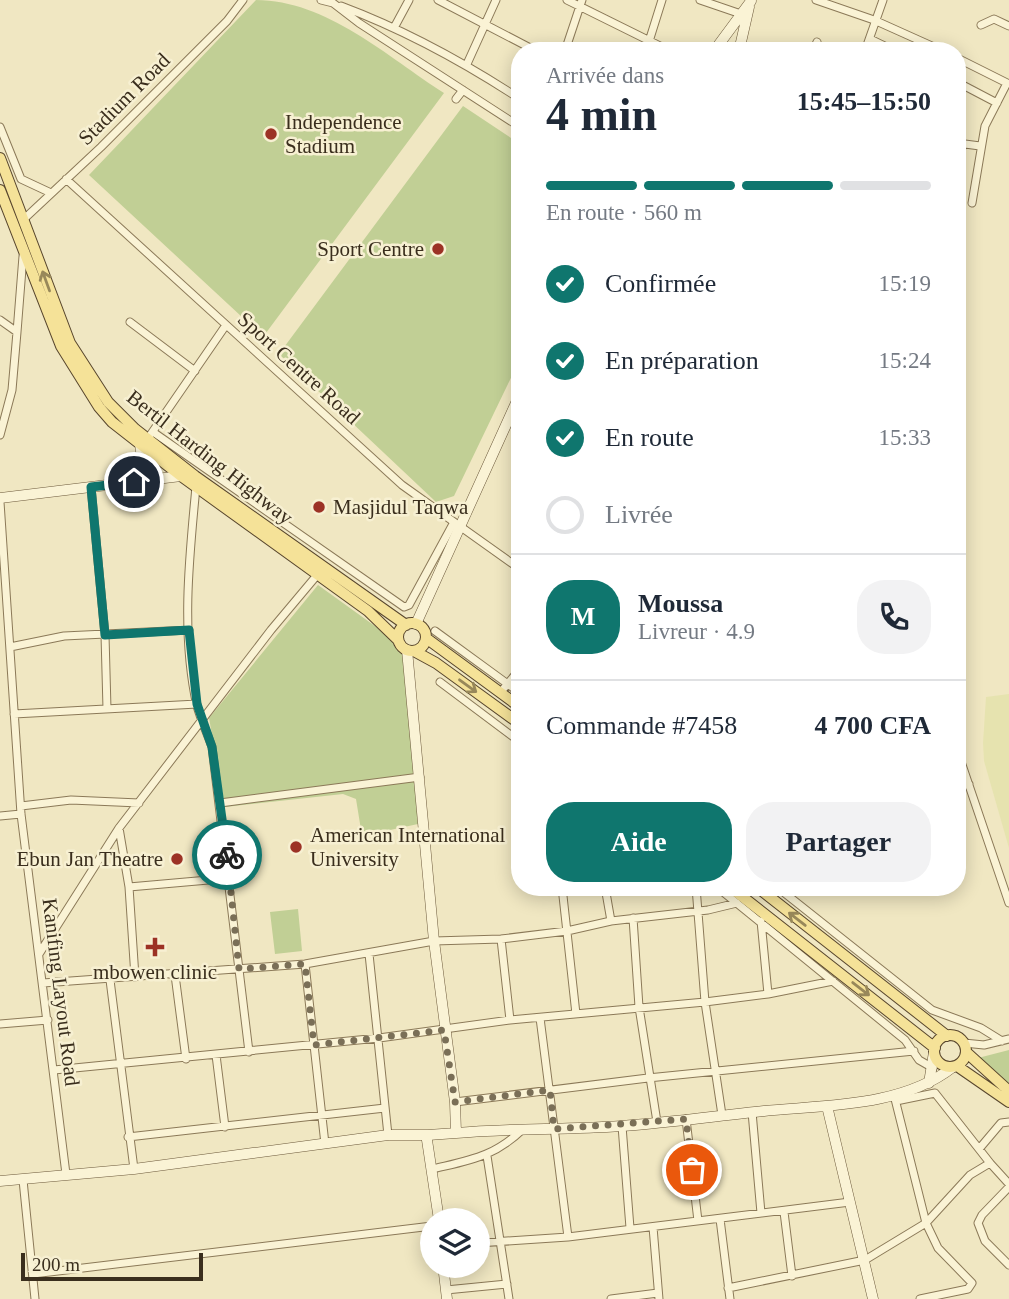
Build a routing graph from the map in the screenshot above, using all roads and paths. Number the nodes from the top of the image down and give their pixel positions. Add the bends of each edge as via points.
1 (242, 0) edge
2 (321, 0) edge
3 (409, 0) edge
4 (438, 0) edge
5 (496, 0) edge
6 (567, 0) edge
7 (662, 0) edge
8 (700, 0) edge
9 (751, 0) edge
10 (816, 0) edge
11 (883, 0) edge
12 (334, 2) edge
13 (581, 3) edge
14 (741, 14) junction
15 (874, 20) junction
16 (485, 24) junction
17 (981, 25) dead end
18 (395, 26) junction
19 (1009, 26) edge
20 (870, 39) junction
21 (650, 41) joint
22 (519, 42) edge
23 (568, 42) edge
24 (721, 42) edge
25 (740, 42) edge
26 (869, 42) edge
27 (876, 42) edge
28 (923, 42) edge
29 (966, 62) edge
30 (467, 64) junction
31 (1008, 80) edge
32 (966, 87) edge
33 (463, 90) junction
34 (511, 93) edge
35 (456, 99) dead end
36 (997, 103) junction
37 (511, 121) edge
38 (0, 127) edge
39 (966, 144) edge
40 (980, 146) junction
41 (0, 158) edge
42 (65, 180) junction
43 (0, 190) edge
44 (51, 193) junction
45 (972, 204) dead end
46 (24, 219) junction
47 (23, 253) junction
48 (0, 320) edge
49 (130, 322) dead end
50 (226, 325) junction
51 (17, 331) junction
52 (269, 348) dead end
53 (262, 358) junction
54 (195, 371) junction
55 (511, 413) edge
56 (0, 435) edge
57 (147, 438) junction
58 (181, 476) junction
59 (134, 482) junction
60 (91, 487) junction
61 (196, 487) junction
62 (0, 500) edge
63 (456, 526) junction
64 (511, 563) edge
65 (318, 574) junction
66 (411, 624) junction
67 (189, 630) junction
68 (435, 631) dead end
69 (105, 635) junction
70 (425, 638) junction
71 (398, 640) junction
72 (10, 647) junction
73 (410, 651) junction
74 (511, 680) edge
75 (440, 681) dead end
76 (504, 688) junction
77 (511, 690) edge
78 (511, 696) edge
79 (197, 704) junction
80 (107, 709) junction
81 (14, 714) junction
82 (511, 717) edge
83 (202, 721) junction
84 (511, 735) edge
85 (966, 776) edge
86 (420, 777) junction
87 (969, 784) junction
88 (966, 785) edge
89 (139, 803) junction
90 (220, 803) junction
91 (21, 810) junction
92 (0, 816) edge
93 (120, 828) junction
94 (230, 878) junction
95 (129, 887) junction
96 (563, 896) edge
97 (607, 896) edge
98 (697, 896) edge
99 (728, 896) edge
100 (741, 896) edge
101 (769, 896) edge
102 (788, 896) edge
103 (737, 903) junction
104 (1009, 903) edge
105 (698, 911) junction
106 (633, 918) junction
107 (611, 921) junction
108 (761, 921) junction
109 (568, 930) junction
110 (500, 939) junction
111 (434, 941) junction
112 (38, 954) junction
113 (369, 954) junction
114 (305, 964) junction
115 (239, 969) junction
116 (175, 975) junction
117 (135, 977) junction
118 (110, 980) junction
119 (833, 981) junction
120 (43, 983) junction
121 (768, 994) junction
122 (705, 1002) junction
123 (639, 1007) junction
124 (576, 1014) junction
125 (540, 1018) junction
126 (48, 1020) junction
127 (510, 1020) junction
128 (0, 1024) edge
129 (444, 1030) junction
130 (947, 1035) junction
131 (379, 1038) junction
132 (1005, 1040) edge
133 (314, 1045) junction
134 (965, 1047) junction
135 (935, 1050) junction
136 (914, 1051) junction
137 (249, 1052) junction
138 (216, 1055) junction
139 (186, 1059) junction
140 (119, 1065) junction
141 (955, 1066) junction
142 (933, 1068) junction
143 (54, 1070) junction
144 (715, 1073) junction
145 (648, 1078) junction
146 (929, 1083) junction
147 (550, 1090) junction
148 (1009, 1091) edge
149 (895, 1098) junction
150 (1009, 1101) edge
151 (455, 1102) junction
152 (827, 1106) junction
153 (385, 1108) junction
154 (752, 1112) junction
155 (321, 1115) junction
156 (722, 1115) junction
157 (686, 1119) junction
158 (657, 1122) junction
159 (1009, 1122) edge
160 (622, 1126) junction
161 (225, 1127) junction
162 (525, 1127) junction
163 (554, 1129) junction
164 (456, 1133) junction
165 (388, 1135) junction
166 (428, 1135) junction
167 (128, 1137) junction
168 (325, 1144) junction
169 (979, 1149) junction
170 (487, 1156) junction
171 (990, 1163) junction
172 (134, 1169) junction
173 (433, 1170) junction
174 (65, 1174) junction
175 (23, 1180) junction
176 (0, 1181) edge
177 (1009, 1185) edge
178 (850, 1202) junction
179 (438, 1208) edge
180 (784, 1212) junction
181 (761, 1213) junction
182 (720, 1219) junction
183 (698, 1221) junction
184 (926, 1223) junction
185 (420, 1227) edge
186 (653, 1227) junction
187 (630, 1228) junction
188 (568, 1237) junction
189 (501, 1241) junction
190 (490, 1242) edge
191 (865, 1260) junction
192 (1009, 1265) edge
193 (33, 1274) junction
194 (792, 1276) junction
195 (507, 1284) junction
196 (728, 1288) junction
197 (447, 1294) edge
198 (659, 1296) edge
199 (35, 1299) edge
200 (509, 1299) edge
201 (611, 1299) edge
202 (730, 1299) edge
203 (873, 1299) edge
204 (920, 1299) edge

1 - 42 street, Stadium Road via 210,38
2 - 12 street
3 - 18 street
4 - 16 street
5 - 16 street
6 - 13 street
7 - 21 street
8 - 14 street
9 - 14 street
9 - 25 street
10 - 15 street
11 - 15 street
12 - 18 street
12 - 33 street
13 - 21 street
13 - 23 street
14 - 24 street
15 - 20 street
15 - 28 street
16 - 22 street
16 - 30 street
17 - 19 street via 994,19
18 - 30 street
20 - 26 street
20 - 27 street
29 - 31 street
30 - 34 street
31 - 36 street
32 - 36 street
33 - 35 street
33 - 37 street
36 - 40 street
38 - 44 street via 21,179
39 - 40 street
40 - 45 street
41 - 46 main road, Bertil Harding Highway
42 - 44 street, Stadium Road
42 - 50 street, Sport Centre Road
43 - 47 main road, Bertil Harding Highway
44 - 46 street, Stadium Road
57 -> 46 main road, Bertil Harding Highway via 108,402 81,364
47 - 51 street
47 - 57 main road, Bertil Harding Highway via 71,365 99,407
48 - 51 street
49 - 54 street
50 - 53 street, Sport Centre Road
50 - 54 street
51 - 56 street via 12,390
52 - 53 street
53 - 63 street, Sport Centre Road via 402,485
54 - 57 street
55 - 63 street
57 - 58 main road, Bertil Harding Highway
57 - 59 street via 143,465
57 - 63 street via 404,607
57 - 66 main road, Bertil Harding Highway
58 - 59 street
58 - 61 main road, Bertil Harding Highway
59 - 60 street
60 - 62 street
60 - 69 street
61 - 65 main road, Bertil Harding Highway
61 - 67 street via 186,586
62 - 72 street, Kanifing Layout Road
63 - 64 street, Sport Centre Road
63 - 66 street
65 - 71 main road, Bertil Harding Highway
65 - 83 street
66 - 70 main road via 422,628
66 - 71 main road via 398,632
67 - 69 street
67 - 79 street
68 - 76 street
69 - 72 street via 64,636
69 - 80 street
70 - 73 main road via 423,645
70 - 76 main road
71 - 73 main road
72 - 81 street, Kanifing Layout Road
73 -> 82 main road via 436,663
73 - 86 street
74 - 76 street
75 - 84 street
76 - 77 street
76 - 78 main road
79 - 80 street
79 - 83 street
80 - 81 street
81 - 91 street, Kanifing Layout Road
83 - 89 street
83 - 90 street via 212,747
85 - 87 street
86 - 90 street
86 - 111 street
87 - 88 street
87 - 104 street
89 - 91 street via 71,800
89 - 93 street
90 - 94 street
91 - 92 street
91 - 112 street, Kanifing Layout Road
93 - 95 street
93 - 112 street
94 - 95 street
94 - 115 street
95 - 117 street
96 - 109 street
97 - 107 street
98 - 105 street
99 - 103 street
100 -> 135 main road
130 -> 101 main road
102 - 132 street via 932,1010
103 - 105 street
103 - 108 street
105 - 106 street
105 - 122 street
106 - 107 street
106 - 123 street
107 - 109 street
108 - 119 street
108 - 121 street
109 - 110 street
109 - 124 street
110 - 111 street
110 - 127 street
111 - 113 street
111 - 129 street
112 - 120 street, Kanifing Layout Road
113 - 114 street
113 - 131 street
114 - 115 street
114 - 133 street
115 - 116 street
115 - 137 street
116 - 117 street
116 - 139 street
117 - 118 street
118 - 120 street
118 - 140 street
119 - 121 street
119 - 136 street
120 - 126 street, Kanifing Layout Road
121 - 122 street
122 - 123 street
122 - 144 street
123 - 124 street
123 - 145 street
124 - 125 street
125 - 127 street
125 - 147 street
126 - 128 street
126 - 143 street, Kanifing Layout Road
127 - 129 street
129 - 131 street
129 - 151 street
130 - 134 main road via 957,1037
130 - 135 main road
131 - 133 street
131 - 153 street
132 - 134 street
133 - 137 street
133 - 155 street
134 - 141 main road
134 - 148 main road
135 - 141 main road via 940,1063
135 - 142 street
136 - 142 street
136 - 144 street
137 - 138 street
138 - 139 street
138 - 161 street
139 - 140 street
140 - 143 street
140 - 167 street
141 - 146 street
141 - 150 main road
142 - 146 street
143 - 174 street, Kanifing Layout Road
144 - 145 street
144 - 156 street
145 - 147 street
145 - 158 street
146 - 149 street
147 - 151 street
147 - 163 street
149 - 152 street
149 - 169 street via 935,1093
149 - 184 street
151 - 164 street
152 - 154 street
152 - 178 street
153 - 155 street
153 - 165 street
154 - 156 street
154 - 181 street
155 - 161 street
155 - 168 street
156 - 157 street
157 - 158 street
157 - 183 street
158 - 160 street
159 - 169 street via 1002,1123
160 - 163 street
160 - 187 street
161 - 167 street
162 - 163 street
162 - 164 street
162 - 170 street
163 - 188 street
164 - 166 street
165 - 166 street
165 - 168 street
166 - 173 street
167 - 172 street
168 - 172 street
169 - 171 street
170 - 173 street
170 - 189 street
171 - 177 street
171 - 184 street via 970,1175
172 - 174 street
173 - 179 street
174 - 175 street
175 - 176 street
175 - 193 street
177 - 192 street via 978,1223 985,1241
178 - 180 street
178 - 191 street
180 - 181 street
180 - 194 street
181 - 182 street
182 - 183 street
182 - 196 street
183 - 186 street
184 - 191 street
184 - 204 street via 938,1248 972,1283 968,1289
185 - 193 street
186 - 187 street
186 - 198 street
187 - 188 street
188 - 189 street
189 - 190 street
189 - 195 street
191 - 194 street
191 - 203 street
193 - 199 street
194 - 196 street
195 - 197 street
195 - 200 street
196 - 202 street
198 - 201 street

